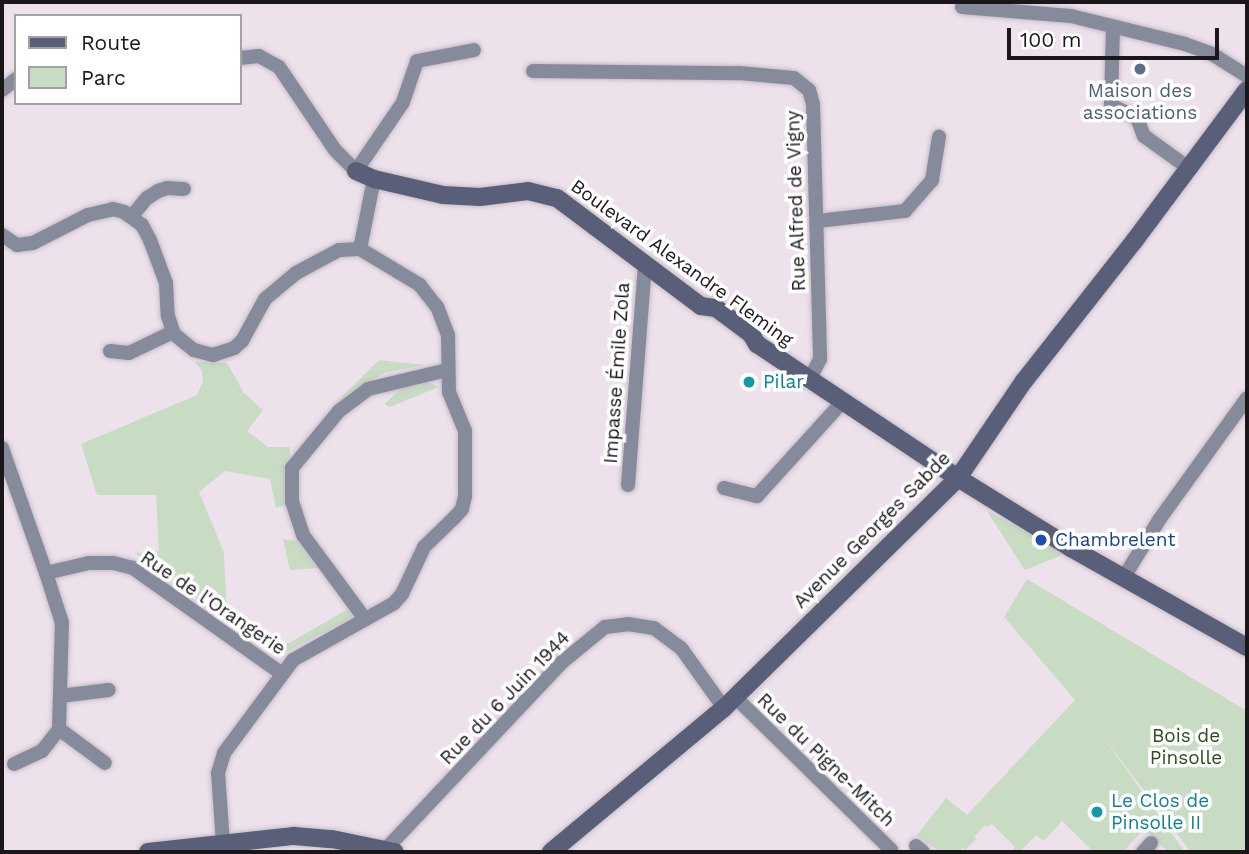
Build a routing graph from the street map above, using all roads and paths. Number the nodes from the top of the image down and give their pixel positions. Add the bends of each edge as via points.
1 (962, 7) dead end
2 (1114, 27) junction
3 (474, 50) dead end
4 (242, 58) edge
5 (533, 71) dead end
6 (1247, 76) edge
7 (1247, 90) edge
8 (939, 137) dead end
9 (1190, 169) junction
10 (356, 171) junction
11 (374, 179) junction
12 (184, 189) dead end
13 (131, 217) junction
14 (818, 221) junction
15 (2, 236) edge
16 (360, 249) junction
17 (645, 264) junction
18 (173, 332) junction
19 (110, 351) dead end
20 (447, 370) junction
21 (810, 379) junction
22 (1247, 398) edge
23 (843, 401) junction
24 (2, 448) edge
25 (958, 478) junction
26 (628, 485) dead end
27 (723, 488) dead end
28 (46, 573) junction
29 (1124, 577) junction
30 (365, 619) junction
31 (1247, 646) edge
32 (282, 674) junction
33 (108, 690) dead end
34 (60, 696) junction
35 (729, 703) junction
36 (59, 729) junction
37 (105, 763) dead end
38 (14, 764) dead end
39 (223, 844) junction
40 (891, 850) dead end
41 (390, 851) edge
42 (148, 852) edge
43 (551, 852) edge

1 - 2 street via 1071,16
2 - 6 street via 1185,44
2 - 9 street via 1111,105 1137,118 1144,136
3 - 10 street via 417,61 403,102
4 - 10 street, Boulevard Alexandre Fleming via 259,56 279,67 335,150
5 - 14 street, Rue Alfred de Vigny via 739,73 794,78 809,90 813,104
7 - 9 street, Avenue Georges Sabde
8 - 14 street via 932,180 905,211
9 - 25 street, Avenue Georges Sabde via 1024,380
10 - 11 street, Boulevard Alexandre Fleming
11 - 16 street
11 - 17 street, Boulevard Alexandre Fleming via 463,197 513,190 543,193 557,198
12 - 13 street via 158,191
13 - 15 street via 113,209 102,211 26,244 9,243
13 - 18 street via 142,225 166,283
14 - 21 street, Rue Alfred de Vigny via 820,359
16 - 18 street via 339,250 296,273 265,299 250,330 234,348 204,354
16 - 20 street via 420,285 437,307 448,335
17 - 21 street, Boulevard Alexandre Fleming via 701,306 716,308 751,334 757,344
17 - 26 street, Impasse Émile Zola
18 - 19 street via 129,353
20 - 30 street via 449,392 466,443 462,509 428,541 402,594
20 - 30 street via 368,389 339,411 292,468 292,502 303,535
21 - 23 street, Boulevard Alexandre Fleming
22 - 29 street
23 - 25 street, Boulevard Alexandre Fleming
23 - 27 street via 757,496
24 - 28 street
25 - 29 street, Boulevard Alexandre Fleming
25 - 35 street, Avenue Georges Sabde
28 - 32 street, Rue de l'Orangerie via 89,563 133,568
28 - 34 street via 62,623
29 - 31 street, Boulevard Alexandre Fleming
30 - 32 street via 293,660
32 - 39 street via 220,761
33 - 34 street
34 - 36 street
35 - 40 street, Rue du Pigne-Mitch
35 - 41 street, Rue du 6 Juin 1944 via 681,648 654,628 605,627 561,663
35 - 43 street, Avenue Georges Sabde
36 - 37 street
36 - 38 street via 42,751
39 - 41 street via 308,836
39 - 42 street

